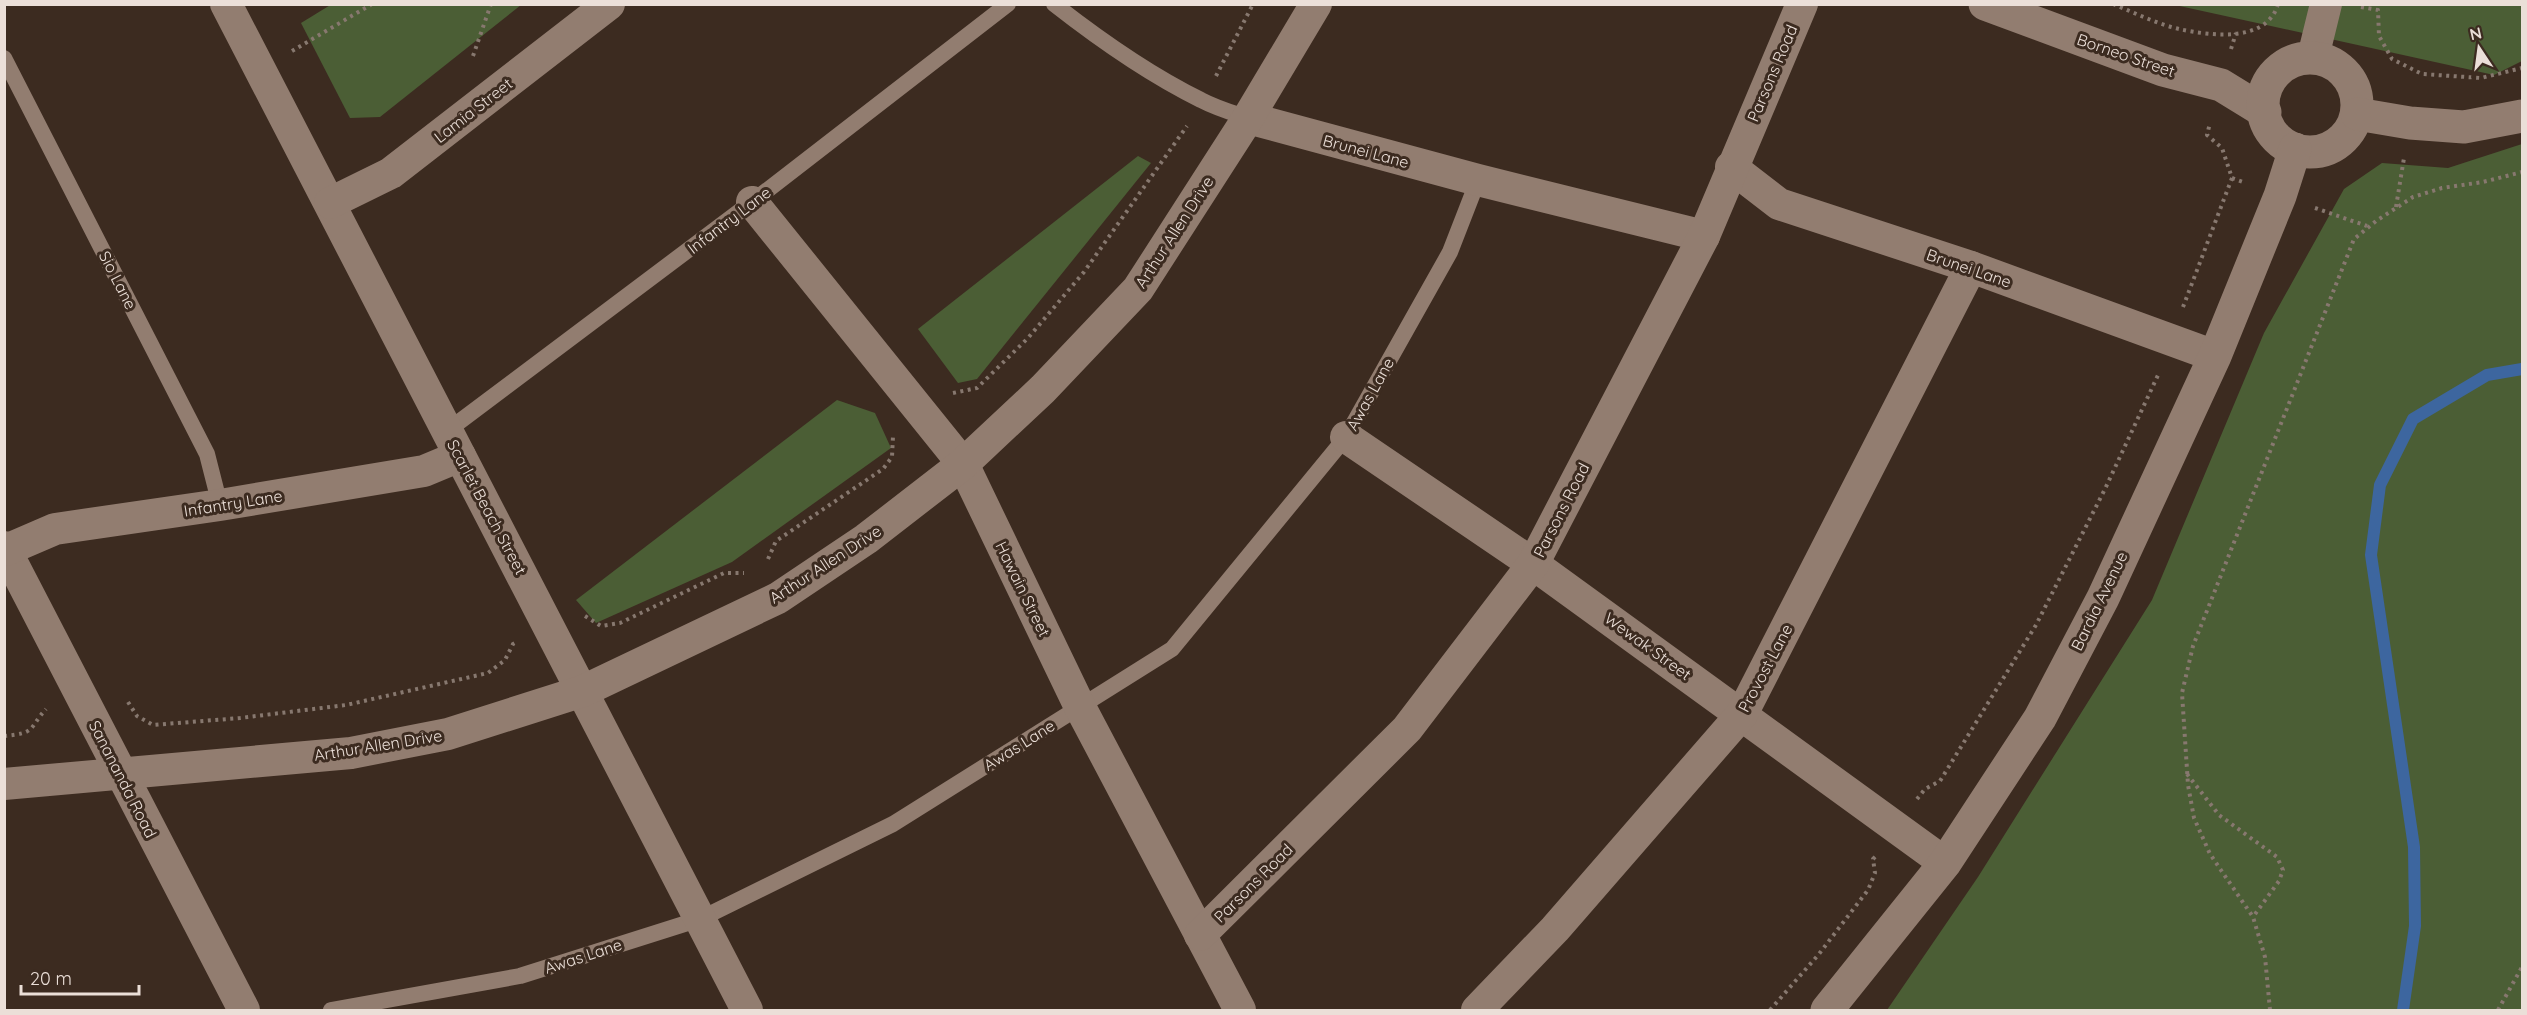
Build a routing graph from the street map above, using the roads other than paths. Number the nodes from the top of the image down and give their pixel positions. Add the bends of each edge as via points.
1 (226, 4) edge
2 (609, 4) edge
3 (1008, 4) edge
4 (1054, 4) edge
5 (1316, 4) edge
6 (1802, 4) edge
7 (1985, 4) edge
8 (2326, 4) edge
9 (2313, 57) junction
10 (4, 58) edge
11 (2265, 112) junction
12 (2357, 114) junction
13 (2523, 116) edge
14 (1248, 118) junction
15 (2295, 149) junction
16 (1731, 168) junction
17 (1478, 180) junction
18 (752, 202) junction
19 (330, 203) junction
20 (1704, 236) junction
21 (1971, 267) junction
22 (2215, 356) junction
23 (1346, 437) junction
24 (453, 444) junction
25 (963, 464) junction
26 (220, 506) junction
27 (5, 548) edge
28 (1533, 564) junction
29 (583, 691) junction
30 (1080, 708) junction
31 (1742, 714) junction
32 (121, 775) junction
33 (4, 784) edge
34 (1945, 863) junction
35 (700, 919) junction
36 (1200, 935) junction
37 (244, 1011) edge
38 (331, 1011) edge
39 (747, 1011) edge
40 (1240, 1011) edge
41 (1477, 1011) edge
42 (1827, 1011) edge

1 - 19 street, Scarlet Beach Street
2 - 19 street, Lamia Street via 391,173
3 - 18 lane, Infantry Lane
4 - 14 lane, Brunei Lane via 1130,59 1203,102
5 - 14 street, Arthur Allen Drive
6 - 16 street, Parsons Road
7 - 11 street, Borneo Street via 2163,70 2221,85
8 - 9 street
9 - 11 street via 2285,65 2274,75 2266,88
9 - 12 street via 2343,70 2357,98
10 - 26 lane, Sio Lane via 207,454
11 - 15 street via 2271,131
12 - 13 street via 2410,123 2464,126
12 - 15 street via 2340,141 2310,151
14 - 17 street, Brunei Lane
14 - 25 street, Arthur Allen Drive via 1138,289
15 - 22 street, Bardia Avenue
16 - 20 street, Parsons Road
16 - 21 street, Brunei Lane via 1779,204
17 - 20 street, Brunei Lane
17 - 23 lane, Awas Lane via 1450,252
18 - 24 lane, Infantry Lane via 478,410
18 - 25 street, Hawain Street
19 - 24 street, Scarlet Beach Street
20 - 28 street, Parsons Road
21 - 22 street, Brunei Lane
21 - 31 street, Provost Lane
22 - 34 street, Bardia Avenue via 2103,598 2040,718
23 - 28 street, Wewak Street
23 - 30 lane, Awas Lane via 1172,648
24 - 26 street, Infantry Lane via 424,471
24 - 29 street, Scarlet Beach Street
25 - 29 street, Arthur Allen Drive via 866,539 778,598
25 - 30 street, Hawain Street
26 - 27 street, Infantry Lane via 55,529
27 - 32 street, Sanananda Road
28 - 31 street, Wewak Street
28 - 36 street, Parsons Road via 1407,729
29 - 32 street, Arthur Allen Drive via 448,734 351,753
29 - 35 street, Scarlet Beach Street
30 - 35 lane, Awas Lane via 893,824
30 - 36 street, Hawain Street
31 - 34 street, Wewak Street
31 - 41 street, Provost Lane via 1555,929
32 - 33 street, Arthur Allen Drive
32 - 37 street, Sanananda Road
34 - 42 street, Bardia Avenue
35 - 38 lane, Awas Lane via 520,976
35 - 39 street, Scarlet Beach Street
36 - 40 street, Hawain Street

